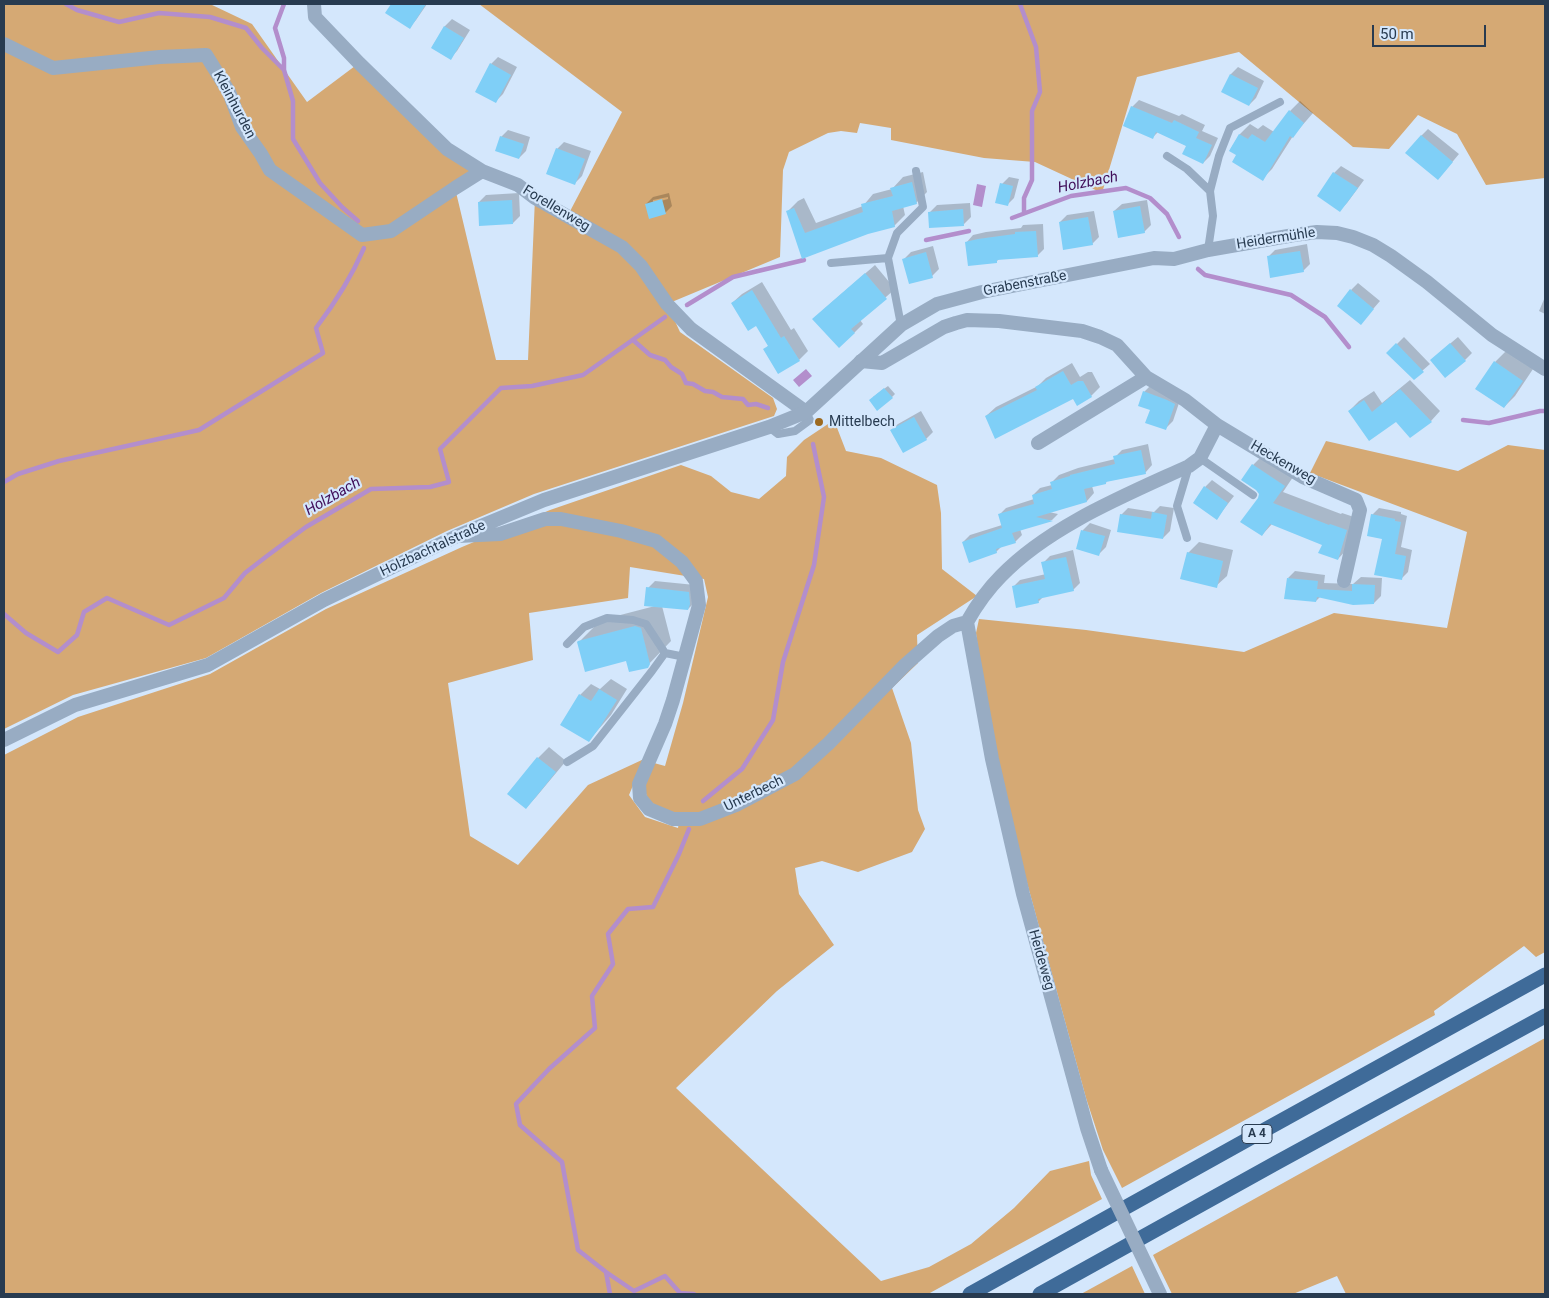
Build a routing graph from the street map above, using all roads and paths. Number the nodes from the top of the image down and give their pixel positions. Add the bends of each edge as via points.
1 (314, 4) edge
2 (4, 44) edge
3 (1280, 102) dead end
4 (1167, 156) dead end
5 (482, 171) junction
6 (916, 171) dead end
7 (1210, 190) junction
8 (1208, 250) junction
9 (888, 258) junction
10 (831, 263) dead end
11 (901, 325) junction
12 (861, 362) junction
13 (1545, 368) edge
14 (1146, 377) junction
15 (806, 412) junction
16 (1217, 425) junction
17 (1038, 443) dead end
18 (1194, 462) junction
19 (1253, 495) dead end
20 (457, 536) junction
21 (1187, 538) dead end
22 (1344, 581) dead end
23 (969, 618) junction
24 (567, 644) dead end
25 (664, 653) junction
26 (685, 657) junction
27 (4, 740) edge
28 (567, 762) dead end
29 (1545, 975) edge
30 (1545, 1016) edge
31 (970, 1294) edge
32 (1040, 1294) edge
33 (1160, 1294) edge

1 - 5 street, Forellenweg via 315,17 359,63 447,149
2 - 5 street, Kleinhurden via 53,68 206,55 229,92 242,127 270,170 362,235 391,231
3 - 7 lane via 1230,128
4 - 7 lane
5 - 15 street, Forellenweg via 518,186 622,247 691,330
6 - 9 lane via 923,207 897,233
7 - 8 lane via 1213,216
8 - 11 street, Grabenstraße via 1174,259 1154,258 982,292 937,304
8 - 13 street, Heidermühle via 1317,232 1353,237 1391,256 1492,336
9 - 10 lane
9 - 11 lane
11 - 12 street, Grabenstraße
12 - 14 street via 882,363 956,323 999,321 1082,331 1100,337 1117,345
12 - 15 street, Holzbachtalstraße
14 - 16 street via 1185,400
14 - 17 street
15 - 20 street, Holzbachtalstraße via 544,500
16 - 18 street
16 - 22 street, Heckenweg via 1302,477 1356,500 1360,510
18 - 19 lane
18 - 21 lane via 1177,506
18 - 23 street via 1109,503 1041,542 1002,575 985,593
20 - 26 street, Unterbech via 500,534 545,519 561,519 656,541 682,562 696,581 699,605
20 - 27 street, Holzbachtalstraße via 324,600 208,664 75,705
23 - 26 street, Unterbech via 938,636 795,774 736,805 700,818 673,819 649,810 640,798 639,784 666,724
23 - 33 street, Heideweg, bridge via 992,758 1022,894 1086,1128 1101,1170
24 - 25 lane via 584,627 606,618 633,620 646,624
25 - 26 lane
25 - 28 lane via 593,746
29 - 31 highway, A 4
30 - 32 highway, A 4

